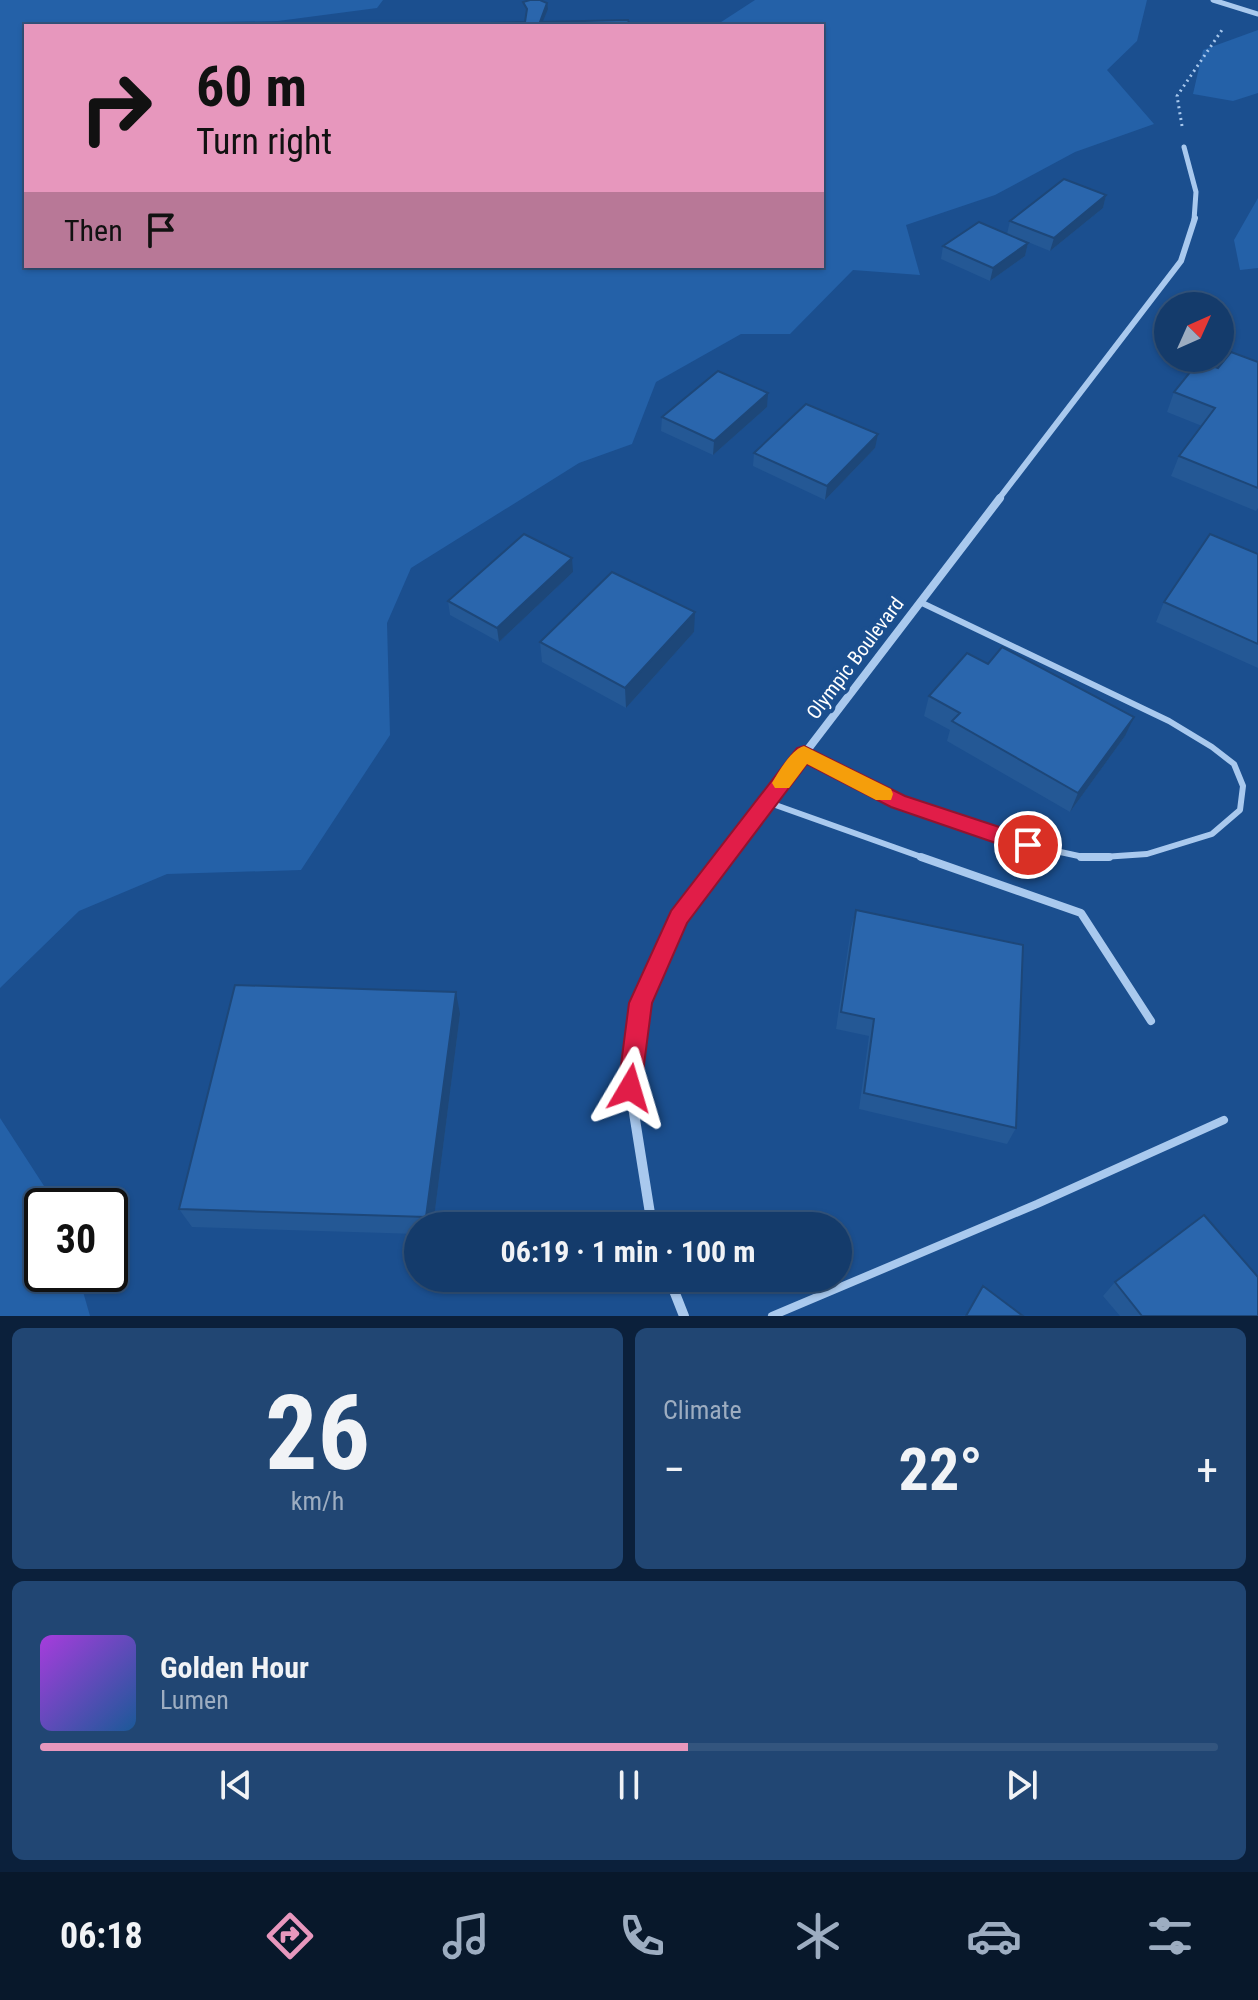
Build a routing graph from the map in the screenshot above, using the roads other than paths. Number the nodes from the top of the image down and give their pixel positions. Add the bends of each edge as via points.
1 (1213, 0) edge
2 (1258, 14) edge
3 (1184, 147) road end
4 (920, 602) junction
5 (804, 754) junction
6 (767, 802) junction
7 (1151, 1021) dead end
8 (1224, 1120) dead end
9 (650, 1212) edge
10 (675, 1292) edge
11 (684, 1316) edge
12 (772, 1316) edge

1 - 2 street
3 - 4 street, Olympic Boulevard via 1194,170 1197,220 1181,261
4 - 5 street, Olympic Boulevard
4 - 5 lane via 1169,721 1234,764 1243,786 1240,810 1212,834 1147,854 1088,858 1028,845 898,802
5 - 6 street, Olympic Boulevard
6 - 7 lane via 1081,913
6 - 9 street, Olympic Boulevard via 679,917 641,1003 630,1088
8 - 12 lane
10 - 11 street

